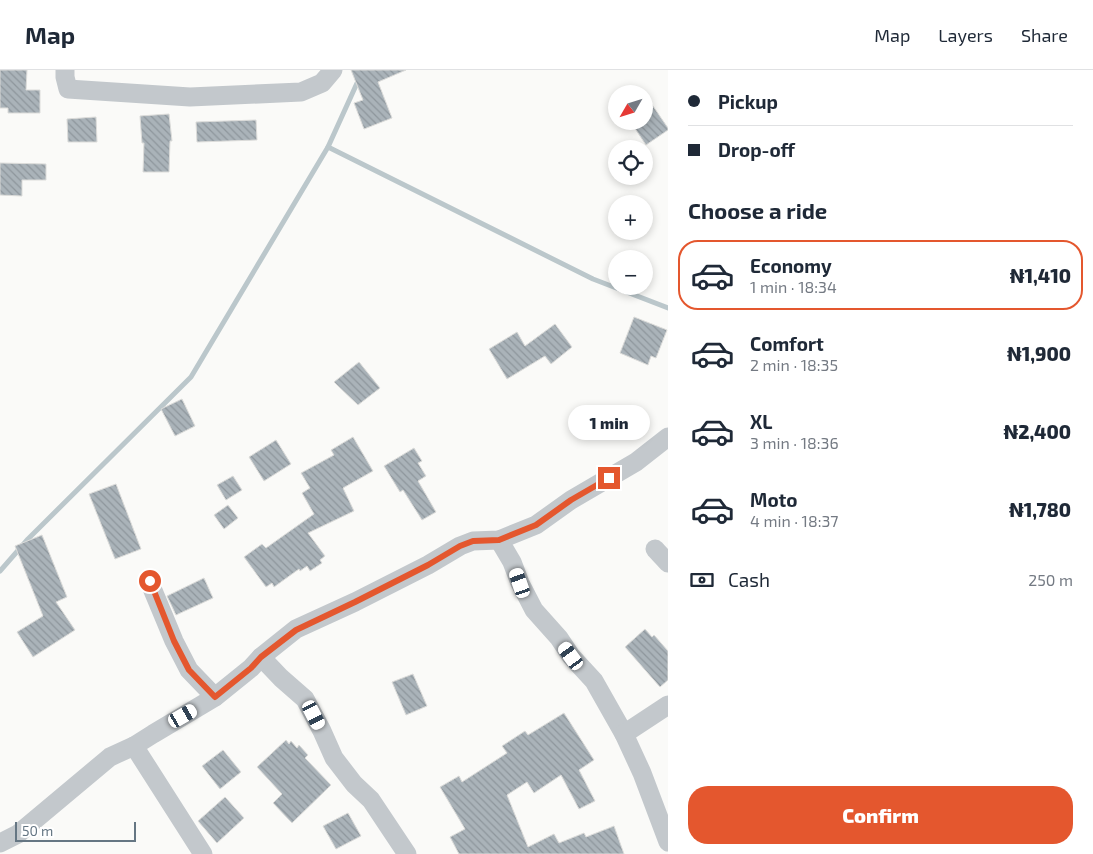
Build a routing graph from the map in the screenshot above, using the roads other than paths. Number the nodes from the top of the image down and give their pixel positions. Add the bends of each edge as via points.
1 (65, 70) edge
2 (333, 70) edge
3 (668, 437) edge
4 (499, 540) junction
5 (655, 549) dead end
6 (668, 563) edge
7 (150, 581) dead end
8 (261, 657) junction
9 (215, 697) junction
10 (668, 705) edge
11 (624, 734) junction
12 (134, 746) junction
13 (668, 842) edge
14 (0, 843) edge
15 (204, 854) edge
16 (408, 854) edge

1 - 2 street via 68,89 190,96 301,92 322,83
3 - 4 street via 636,462 536,525
4 - 8 street via 473,541 460,546 296,630
4 - 11 street via 534,610 594,681
5 - 6 street
7 - 9 street via 189,670
8 - 9 street
8 - 16 street via 305,699 334,758 371,800
9 - 12 street
10 - 11 street
11 - 13 street
12 - 14 street via 110,757 18,834
12 - 15 street

